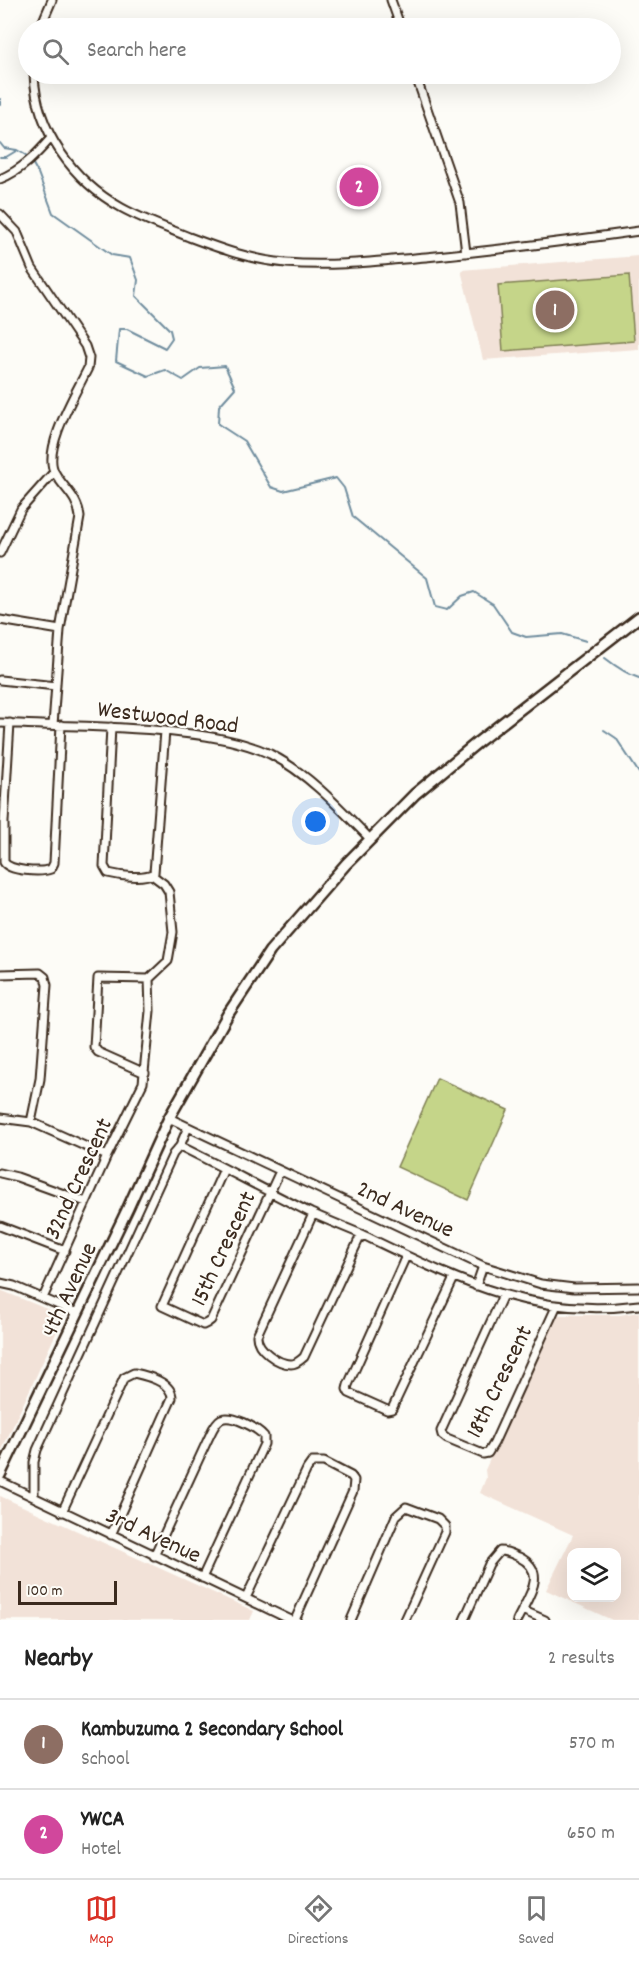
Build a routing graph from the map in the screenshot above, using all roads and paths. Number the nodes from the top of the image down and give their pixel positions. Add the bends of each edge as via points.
1 (52, 0) edge
2 (392, 0) edge
3 (44, 18) edge
4 (398, 18) edge
5 (35, 84) edge
6 (418, 84) edge
7 (51, 138) junction
8 (0, 179) edge
9 (0, 214) edge
10 (639, 231) edge
11 (466, 253) junction
12 (54, 472) junction
13 (0, 553) edge
14 (639, 617) edge
15 (0, 620) edge
16 (60, 630) junction
17 (0, 680) edge
18 (56, 686) junction
19 (0, 723) edge
20 (10, 723) junction
21 (57, 725) junction
22 (111, 727) junction
23 (165, 730) junction
24 (370, 839) junction
25 (152, 875) junction
26 (0, 974) edge
27 (149, 979) junction
28 (145, 1073) junction
29 (0, 1118) edge
30 (169, 1118) junction
31 (31, 1122) junction
32 (188, 1127) junction
33 (180, 1146) junction
34 (107, 1156) junction
35 (224, 1168) junction
36 (280, 1171) junction
37 (0, 1173) edge
38 (270, 1191) junction
39 (86, 1202) junction
40 (313, 1214) junction
41 (0, 1226) edge
42 (361, 1235) junction
43 (65, 1251) junction
44 (406, 1256) junction
45 (483, 1266) junction
46 (454, 1278) junction
47 (0, 1283) edge
48 (476, 1286) junction
49 (639, 1287) edge
50 (504, 1295) junction
51 (43, 1298) junction
52 (639, 1305) edge
53 (556, 1306) junction
54 (77, 1313) junction
55 (0, 1475) edge
56 (0, 1481) edge
57 (34, 1497) junction
58 (63, 1512) junction
59 (111, 1535) junction
60 (154, 1556) junction
61 (202, 1578) junction
62 (246, 1598) junction
63 (522, 1610) junction
64 (293, 1620) edge
65 (351, 1620) edge
66 (405, 1620) edge
67 (464, 1620) edge
68 (517, 1620) edge
69 (545, 1620) edge

1 - 3 street
2 - 4 street
5 - 7 street via 37,102
6 - 11 street via 460,203
7 - 8 street via 28,162
7 - 11 street via 84,180 114,203 230,252 286,263 344,264
9 - 12 street via 17,232 32,268 85,346 89,358 53,447
10 - 11 street
12 - 13 street via 21,509
12 - 16 street via 76,502 80,517
14 - 24 street, 4th Avenue via 443,770
15 - 16 street
16 - 18 street
17 - 18 street
18 - 21 street
19 - 20 street, Westwood Road
20 - 21 street, Westwood Road
20 - 21 street via 3,862 12,868 44,871 54,863
21 - 22 street, Westwood Road
22 - 23 street, Westwood Road
22 - 25 street via 105,869 115,874
23 - 24 street, Westwood Road via 227,740 270,754 322,792
23 - 25 street
24 - 30 street, 4th Avenue via 270,951 228,1014
25 - 27 street via 169,892 173,932 168,961
26 - 31 street via 45,977 40,1079
27 - 28 street, 32nd Crescent
27 - 28 street via 98,978 94,1040 99,1052
28 - 34 street, 32nd Crescent via 138,1097
29 - 31 street
30 - 32 street, 2nd Avenue
30 - 54 street, 4th Avenue
31 - 34 street
32 - 33 street
32 - 36 street, 2nd Avenue
33 - 35 street
33 - 57 street via 168,1164 37,1450
34 - 39 street, 32nd Crescent
35 - 38 street
35 - 38 street, 15th Crescent via 162,1306 203,1324 211,1320
36 - 38 street, 15th Crescent
36 - 45 street, 2nd Avenue
37 - 39 street
38 - 40 street
39 - 43 street, 32nd Crescent
40 - 42 street
40 - 42 street via 257,1335 259,1347 284,1362 298,1363 304,1357
41 - 43 street
42 - 44 street
43 - 51 street, 32nd Crescent
44 - 46 street
44 - 46 street via 348,1385 349,1393 392,1409
45 - 48 street
45 - 49 street, 2nd Avenue via 541,1284
46 - 48 street
47 - 51 street
48 - 50 street
50 - 53 street
50 - 53 street, 18th Crescent via 441,1431 447,1439 483,1454 494,1443
51 - 54 street
52 - 53 street
54 - 55 street, 4th Avenue
56 - 57 street, 3rd Avenue
57 - 58 street, 3rd Avenue
58 - 59 street, 3rd Avenue
58 - 59 street via 124,1378 134,1373 159,1382 168,1387 172,1398
59 - 60 street, 3rd Avenue
60 - 61 street, 3rd Avenue
60 - 61 street via 218,1420 231,1419 259,1430 264,1444
61 - 62 street, 3rd Avenue
62 - 64 street, 3rd Avenue
62 - 64 street via 307,1469 312,1462 324,1462 351,1476 354,1491
63 - 67 street via 534,1584 534,1568 500,1551 489,1564
63 - 68 street
63 - 69 street
65 - 66 street via 396,1516 406,1507 438,1518 445,1532

